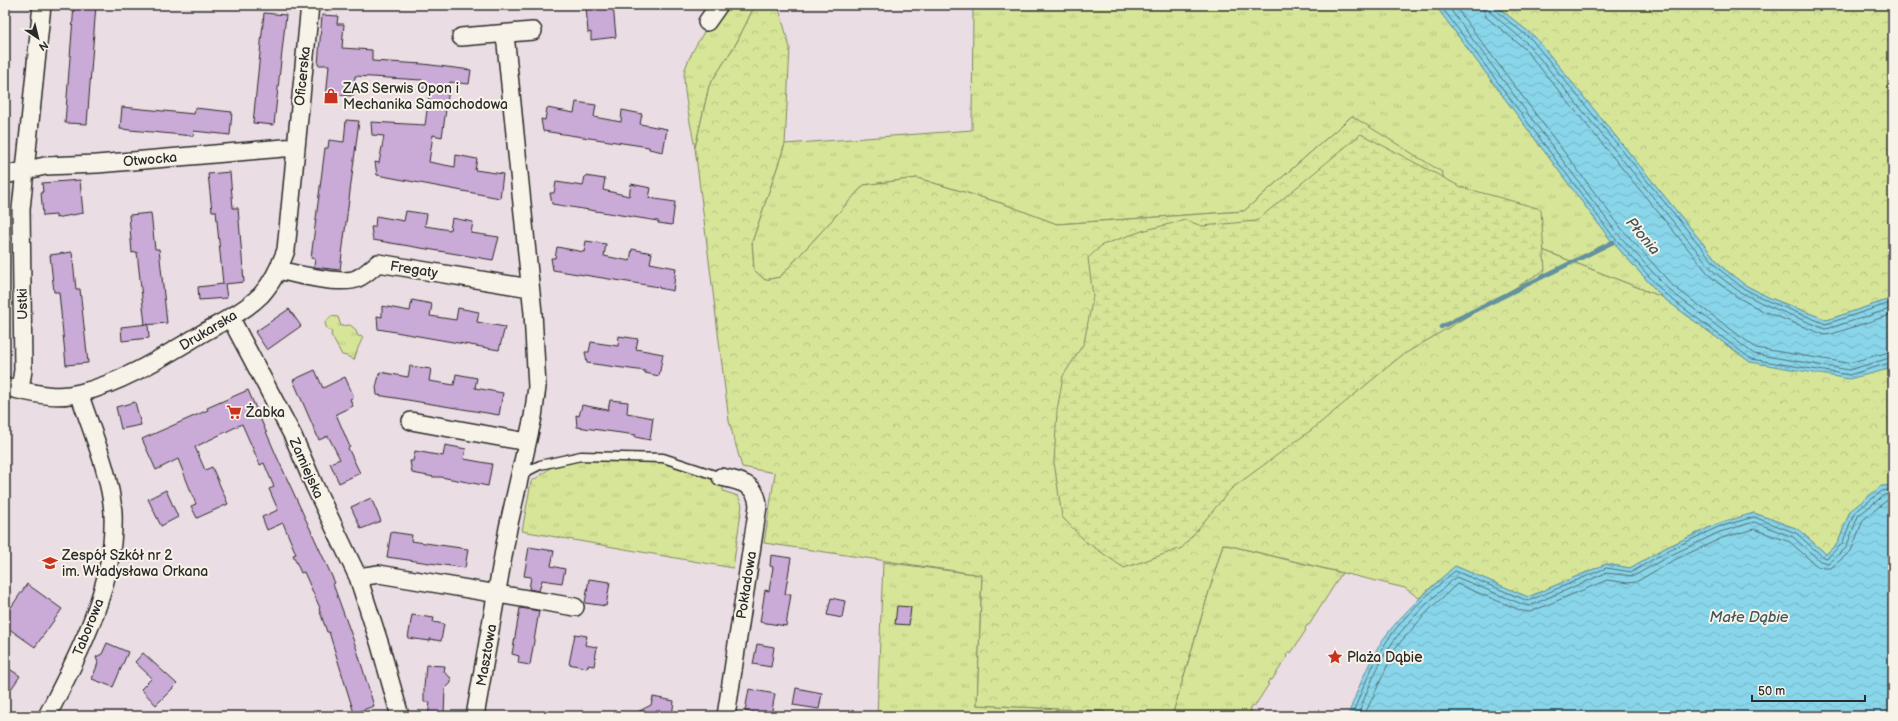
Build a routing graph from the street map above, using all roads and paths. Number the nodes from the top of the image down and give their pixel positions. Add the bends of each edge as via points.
1 (42, 5) edge
2 (310, 5) edge
3 (719, 5) edge
4 (707, 22) dead end
5 (533, 31) dead end
6 (505, 34) junction
7 (461, 37) dead end
8 (295, 147) junction
9 (25, 170) junction
10 (5, 175) edge
11 (279, 270) junction
12 (530, 288) junction
13 (230, 317) junction
14 (13, 388) edge
15 (79, 393) junction
16 (411, 421) dead end
17 (527, 442) junction
18 (520, 475) junction
19 (721, 477) joint
20 (358, 577) junction
21 (497, 593) junction
22 (575, 607) dead end
23 (47, 716) edge
24 (400, 716) edge
25 (475, 716) edge
26 (726, 716) edge

1 - 9 street, Ustki
2 - 8 street, Oficerska
3 - 4 street
5 - 6 street
6 - 7 street
6 - 12 street
8 - 9 street, Otwocka via 45,166
8 - 11 street, Drukarska via 286,250
9 - 10 street, Otwocka
9 - 14 street, Ustki via 21,209 23,370
11 - 12 street, Fregaty via 347,281 358,279 378,263
11 - 13 street, Drukarska via 260,296
12 - 17 street via 538,387
13 - 15 street, Drukarska via 142,368
13 - 20 street, Zamiejska via 283,416
14 - 15 street, Drukarska via 54,396
15 - 23 street, Taborowa via 106,473 113,512 112,539 98,604 87,633
16 - 17 street
17 - 18 street
18 - 19 lane via 540,465 581,456 662,458
18 - 21 street, Masztowa
19 - 26 street, Pokładowa via 750,486 757,496 758,506
20 - 21 street via 379,574
20 - 24 street, Zamiejska
21 - 22 street
21 - 25 street, Masztowa

